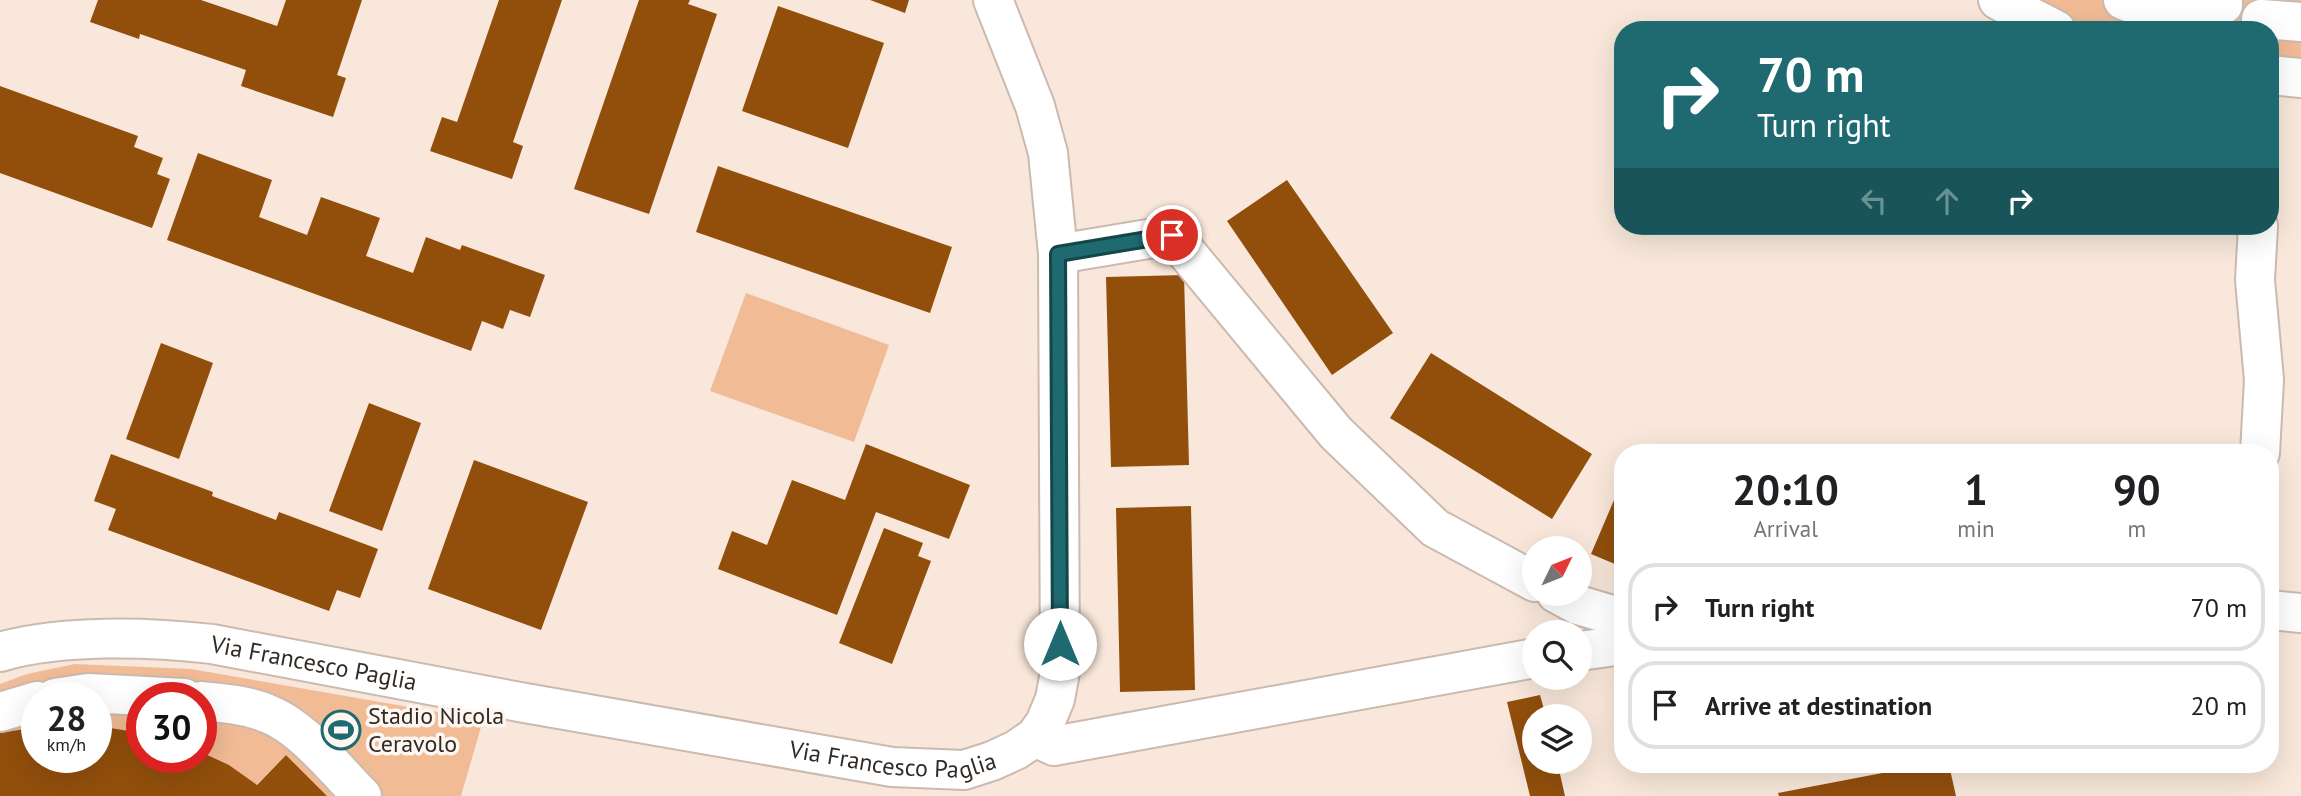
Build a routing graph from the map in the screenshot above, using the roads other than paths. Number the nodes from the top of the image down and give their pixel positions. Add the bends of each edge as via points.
1 (993, 0) edge
2 (1998, 0) edge
3 (2123, 0) edge
4 (2223, 0) edge
5 (2261, 19) dead end
6 (2039, 21) edge
7 (2301, 22) edge
8 (2279, 76) edge
9 (2301, 78) edge
10 (2258, 235) edge
11 (1058, 254) junction
12 (2260, 444) edge
13 (1522, 575) edge
14 (1578, 606) edge
15 (2279, 611) edge
16 (2301, 614) edge
17 (1614, 616) edge
18 (1614, 646) edge
19 (1592, 649) edge
20 (0, 652) edge
21 (1522, 660) edge
22 (217, 703) edge
23 (21, 706) edge
24 (0, 712) edge
25 (1035, 737) junction
26 (362, 796) edge

1 - 11 street, Via Francesco Paglia via 1035,106 1048,153
2 - 6 street
3 - 4 street via 2150,11 2223,5
5 - 7 street
8 - 9 street
10 - 12 street via 2255,280 2264,380
11 - 13 street via 1172,235 1336,433 1435,528
11 - 25 street, Via Francesco Paglia via 1060,672 1055,699
14 - 17 street
15 - 16 street
18 - 19 street
20 - 25 street, Via Francesco Paglia via 61,641 212,644 892,767 964,770 1016,750
21 - 25 street via 1054,746
22 - 26 street via 267,713 285,723
23 - 24 street

